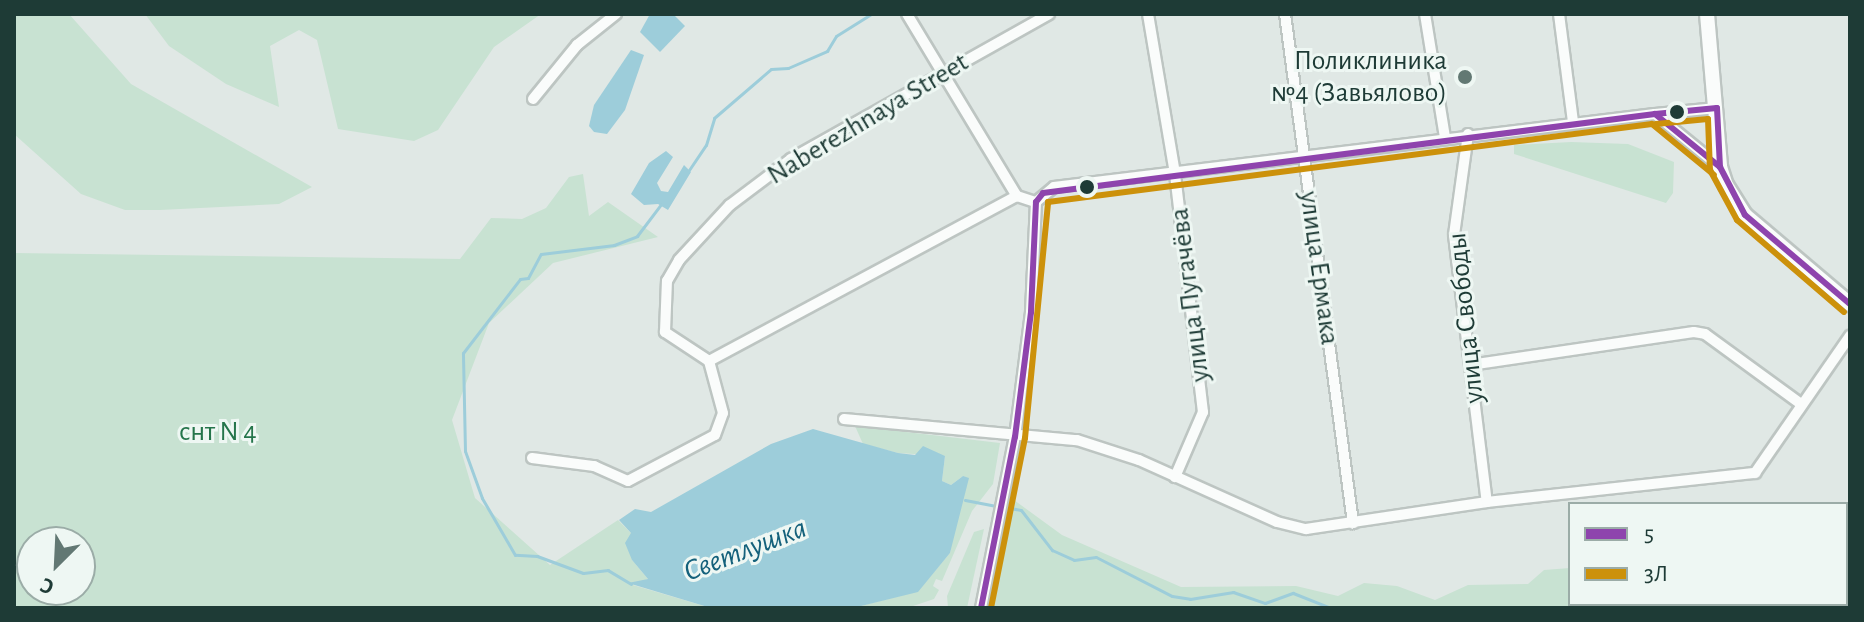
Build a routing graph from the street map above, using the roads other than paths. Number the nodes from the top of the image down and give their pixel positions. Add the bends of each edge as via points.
1 (616, 14) edge
2 (907, 14) edge
3 (1049, 14) edge
4 (1148, 14) edge
5 (1285, 14) edge
6 (1425, 14) edge
7 (1559, 14) edge
8 (1707, 14) edge
9 (945, 74) junction
10 (533, 99) dead end
11 (1717, 108) junction
12 (1655, 114) junction
13 (1573, 122) junction
14 (1468, 134) junction
15 (1445, 137) junction
16 (1303, 157) junction
17 (1720, 167) junction
18 (1175, 174) junction
19 (1017, 196) junction
20 (1036, 202) junction
21 (1850, 304) edge
22 (1850, 336) edge
23 (709, 361) junction
24 (1470, 365) junction
25 (1801, 404) junction
26 (844, 419) dead end
27 (1015, 437) junction
28 (532, 458) dead end
29 (1175, 477) junction
30 (1487, 502) junction
31 (1353, 523) junction
32 (981, 608) edge

1 - 10 street via 577,45
2 - 9 street
3 - 9 street, Naberezhnaya Street
4 - 18 street, улица Пугачёва
5 - 16 street, улица Ермака
6 - 15 street
7 - 13 street
8 - 11 main road
9 - 19 street
9 - 23 street, Naberezhnaya Street via 791,159 730,205 679,260 667,281 665,332
11 - 12 street
11 - 17 main road
12 - 13 street
12 - 17 street
13 - 14 street
14 - 15 street
14 - 24 street, улица Свободы via 1454,235
15 - 16 street
16 - 18 street
16 - 31 street, улица Ермака
17 - 21 main road via 1745,215
18 - 20 street via 1054,187
18 - 29 street, улица Пугачёва via 1203,412
19 - 20 street
19 - 23 street
20 - 27 street via 1031,312
22 - 25 street
23 - 28 street via 723,413 715,435 628,481 594,466
24 - 25 street via 1694,332 1705,334
24 - 30 street, улица Свободы
25 - 30 street via 1755,473
26 - 27 street
27 - 29 street via 1077,440
27 - 32 street
29 - 31 street via 1277,522 1306,529
30 - 31 street

